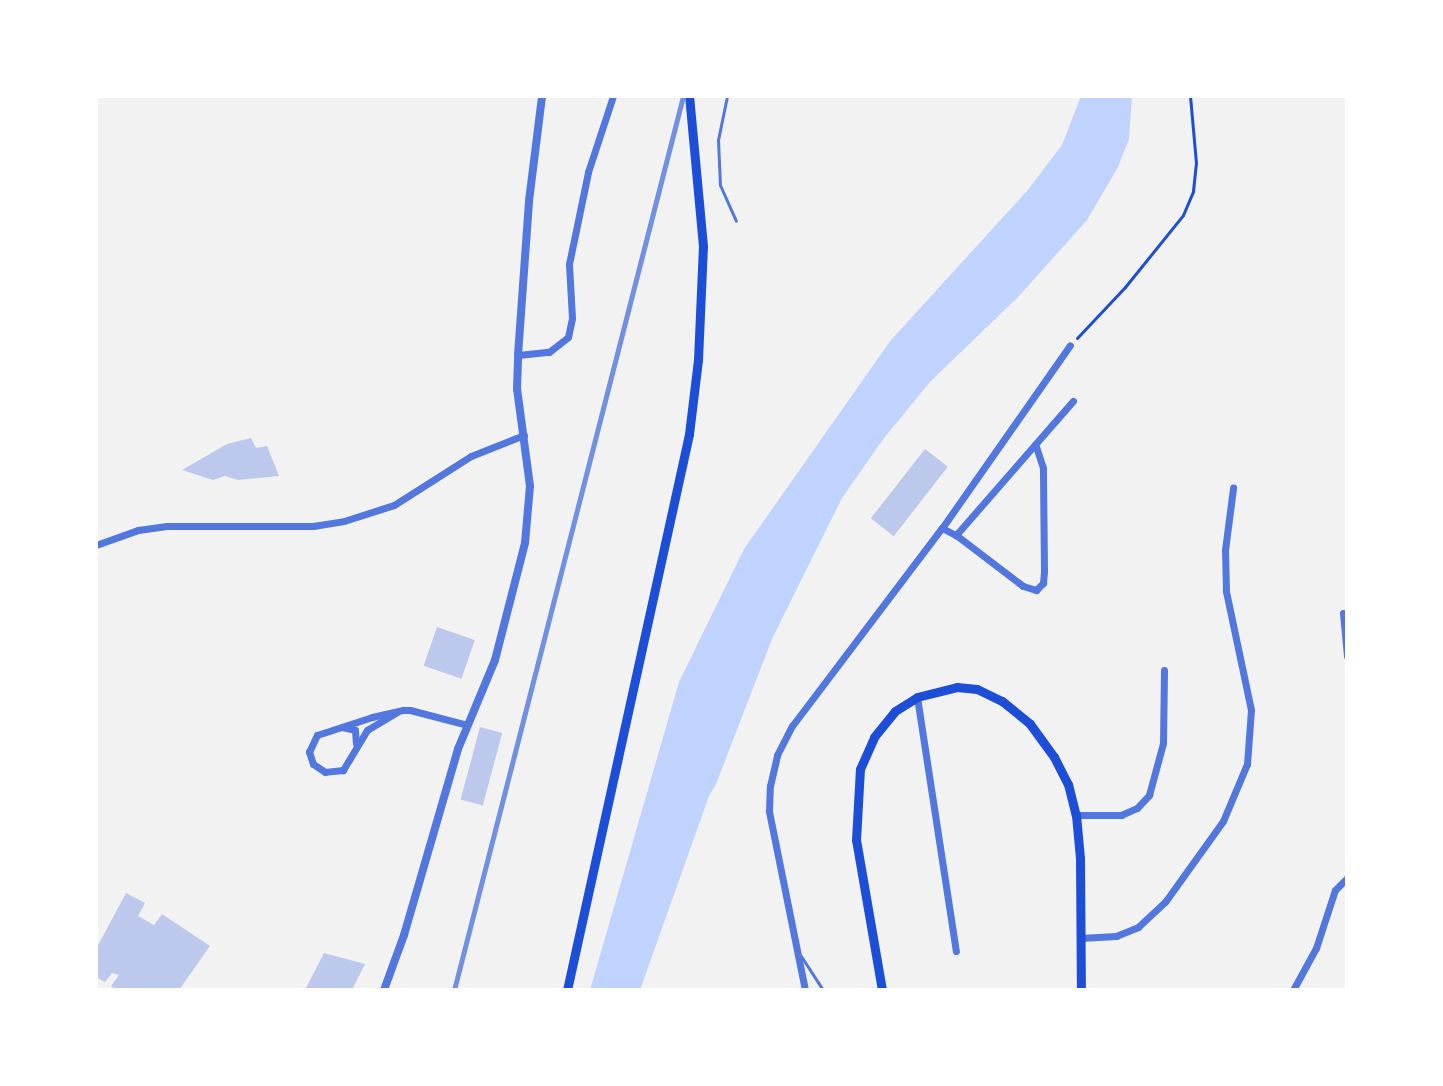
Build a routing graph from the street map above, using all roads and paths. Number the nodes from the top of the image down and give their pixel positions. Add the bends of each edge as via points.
1 (542, 96) edge
2 (613, 96) edge
3 (689, 96) edge
4 (727, 96) edge
5 (1190, 96) edge
6 (736, 221) dead end
7 (1070, 345) joint
8 (518, 355) junction
9 (1073, 401) dead end
10 (524, 435) junction
11 (1035, 444) junction
12 (1233, 488) dead end
13 (942, 528) junction
14 (956, 535) junction
15 (96, 545) edge
16 (1343, 613) dead end
17 (1347, 656) edge
18 (1164, 670) dead end
19 (917, 697) junction
20 (397, 712) junction
21 (467, 725) junction
22 (336, 727) junction
23 (351, 759) junction
24 (1076, 815) junction
25 (1347, 878) edge
26 (1080, 938) junction
27 (798, 951) junction
28 (956, 951) dead end
29 (384, 990) edge
30 (567, 990) edge
31 (805, 990) edge
32 (823, 990) edge
33 (882, 990) edge
34 (1081, 990) edge
35 (1293, 990) edge

1 - 8 street
2 - 8 street via 588,172 569,264 568,337 549,352
3 - 30 main road via 703,246 689,434
4 - 6 lane via 718,140 720,185
5 - 7 path via 1196,163 1183,215
7 - 13 street
8 - 10 street
9 - 11 street
10 - 15 street via 471,456 394,505 344,521 313,526 167,526
10 - 21 street via 530,486 525,543 495,660
11 - 14 street
11 - 14 street via 1043,468 1043,583 1036,590 1023,586
12 - 26 street via 1226,591 1251,710 1247,764 1223,821 1165,902 1138,927 1116,936
13 - 14 street
13 - 27 street via 792,726 777,755 769,811
16 - 17 street
18 - 24 street via 1163,743 1149,795 1121,815
19 - 24 main road via 957,687 977,689 1002,701 1030,724 1054,757
19 - 28 street
19 - 33 main road via 895,711 874,737 857,790 856,840
20 - 21 street via 424,711
20 - 22 street
20 - 23 street via 367,730
21 - 29 street
22 - 23 street via 356,732
22 - 23 street via 313,740 310,759 331,773 343,770
24 - 26 main road
25 - 35 street via 1335,890 1316,948
26 - 34 main road
27 - 31 street
27 - 32 lane

